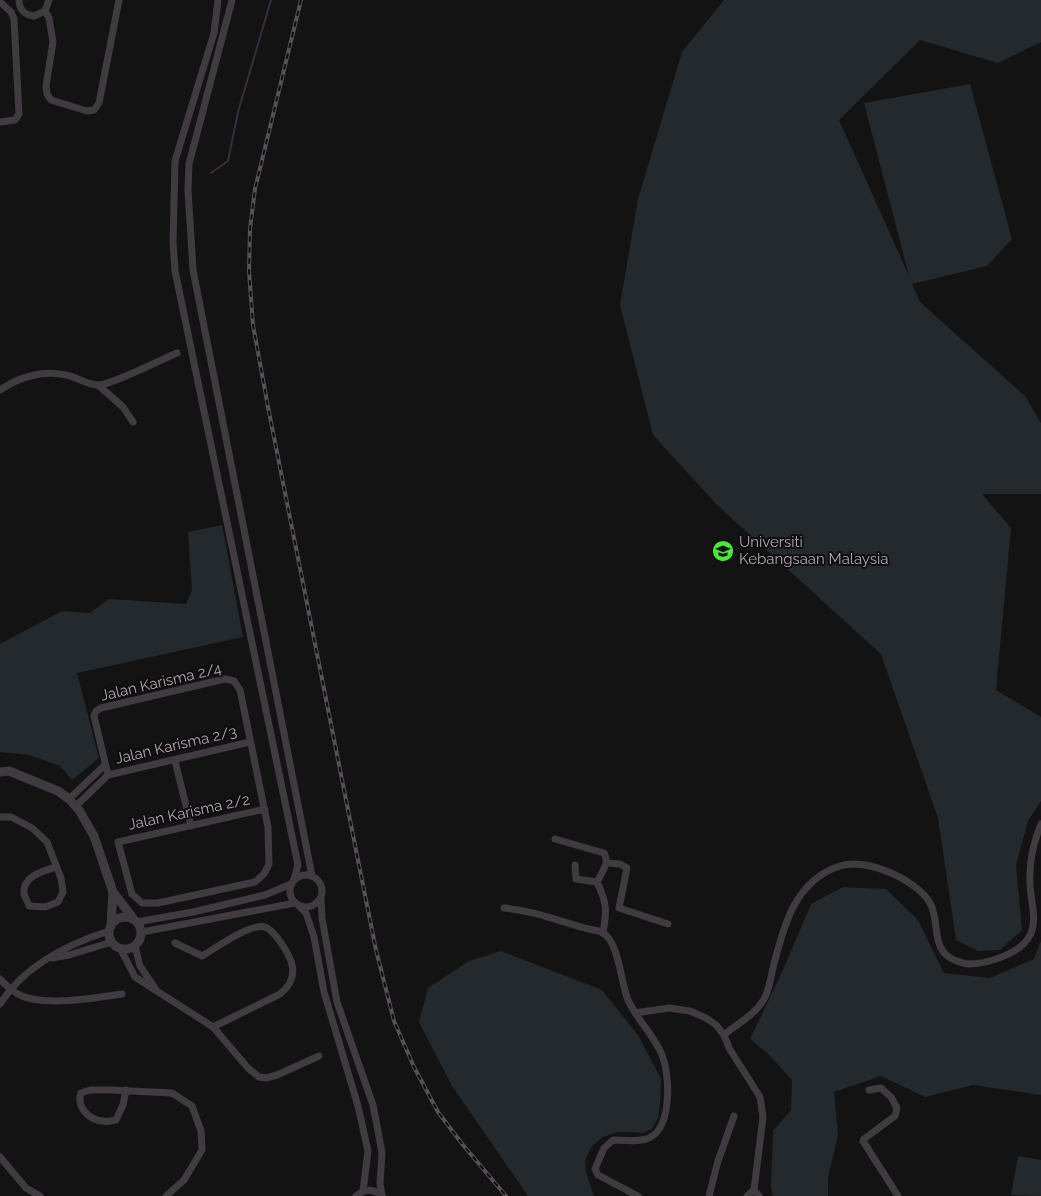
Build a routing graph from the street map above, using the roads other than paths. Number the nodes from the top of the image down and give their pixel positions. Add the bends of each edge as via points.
1 (19, 0) edge
2 (49, 0) edge
3 (118, 0) edge
4 (218, 0) edge
5 (232, 0) edge
6 (0, 2) edge
7 (21, 8) junction
8 (45, 11) junction
9 (0, 122) edge
10 (177, 352) dead end
11 (98, 385) junction
12 (0, 390) edge
13 (133, 422) dead end
14 (250, 742) junction
15 (175, 761) junction
16 (105, 765) junction
17 (0, 772) edge
18 (108, 775) junction
19 (72, 803) junction
20 (265, 810) junction
21 (0, 817) edge
22 (1041, 824) edge
23 (191, 826) junction
24 (554, 839) dead end
25 (118, 842) joint
26 (607, 863) junction
27 (576, 865) dead end
28 (56, 867) junction
29 (312, 876) junction
30 (292, 882) junction
31 (598, 882) junction
32 (113, 892) junction
33 (321, 898) junction
34 (297, 904) junction
35 (504, 908) dead end
36 (135, 920) junction
37 (668, 924) dead end
38 (110, 928) junction
39 (142, 932) junction
40 (603, 933) junction
41 (175, 943) dead end
42 (116, 945) junction
43 (135, 946) junction
44 (49, 958) junction
45 (0, 979) edge
46 (9, 989) junction
47 (156, 990) junction
48 (122, 994) dead end
49 (0, 1004) edge
50 (636, 1012) junction
51 (213, 1027) junction
52 (724, 1035) junction
53 (319, 1056) dead end
54 (126, 1090) junction
55 (869, 1090) dead end
56 (734, 1116) dead end
57 (0, 1157) edge
58 (756, 1193) edge
59 (359, 1194) edge
60 (40, 1196) edge
61 (166, 1196) edge
62 (382, 1196) edge
63 (638, 1196) edge
64 (708, 1196) edge
65 (747, 1196) edge
66 (898, 1196) edge

1 - 7 street
2 - 8 street
3 - 8 street via 99,103 94,110 87,111 52,100 47,94 54,42
4 - 30 street via 214,33 175,162 175,271 298,865
5 - 29 street via 189,164 193,270
6 - 7 street
6 - 9 street via 14,19 19,114 15,120
7 - 8 street via 34,16
10 - 11 street via 107,384
11 - 12 street via 66,375 46,373 28,376
11 - 13 street via 123,407
14 - 15 street, Jalan Karisma 2/3
14 - 16 street, Jalan Karisma 2/4 via 240,690 234,681 225,679 100,708 94,716
14 - 20 street, Jalan Karisma 2/4
15 - 18 street, Jalan Karisma 2/3
15 - 23 street
16 - 18 street, Jalan Karisma 2/4
16 - 19 street
17 - 19 street via 9,771 58,790
18 - 19 street
19 - 32 street via 94,836
20 - 23 street, Jalan Karisma 2/2
20 - 25 street, Jalan Karisma 2/4 via 268,864 264,874 255,882 158,903 142,903 132,894
21 - 28 street via 11,817 32,828 47,842
22 - 52 street via 1032,849 1031,935 1014,952 967,964 951,959 940,948 930,902 917,888 874,866 842,865 823,874 798,897 785,927 765,997 756,1011
23 - 25 street, Jalan Karisma 2/2
24 - 26 street via 604,853
26 - 31 street
26 - 37 street via 627,868 619,908
27 - 31 street via 576,879
28 - 28 street via 34,874 25,887 29,906 45,907 58,902 63,892
29 - 30 street via 306,874
29 - 33 street via 320,882
30 - 34 street via 290,894
30 - 36 street via 265,895 193,912
31 - 40 street via 607,911
32 - 36 street
32 - 38 street
33 - 34 street via 311,906
33 - 62 street via 337,1002 373,1106 382,1154
34 - 39 street
34 - 59 street via 306,913 314,936 324,992 368,1151
35 - 40 street via 526,910
36 - 38 street via 120,917
36 - 39 street
38 - 42 street
38 - 44 street
39 - 43 street
40 - 50 street via 614,949 627,999
41 - 51 street via 202,956 239,934 265,927 272,930 292,962 291,982 280,994
42 - 43 street via 127,949
42 - 44 street
42 - 47 street via 136,977
43 - 47 street via 140,966
44 - 46 street
45 - 46 street
46 - 48 street via 32,999 92,999
46 - 49 street
47 - 51 street
50 - 52 street via 669,1008 690,1011 711,1021
50 - 63 street via 662,1054 668,1081 666,1108 658,1131 643,1140 613,1140 604,1148 595,1169 598,1175
51 - 53 street via 259,1077 277,1075
52 - 58 street via 760,1097 763,1117
54 - 54 street via 116,1120 103,1122 94,1118 82,1108 79,1099 81,1093 90,1090
54 - 61 street via 172,1093 192,1106 201,1131 202,1150 184,1180
55 - 66 street via 880,1088 891,1097 897,1108 895,1116 863,1141
56 - 64 street
57 - 60 street via 26,1188
58 - 65 street
59 - 62 street via 369,1190

